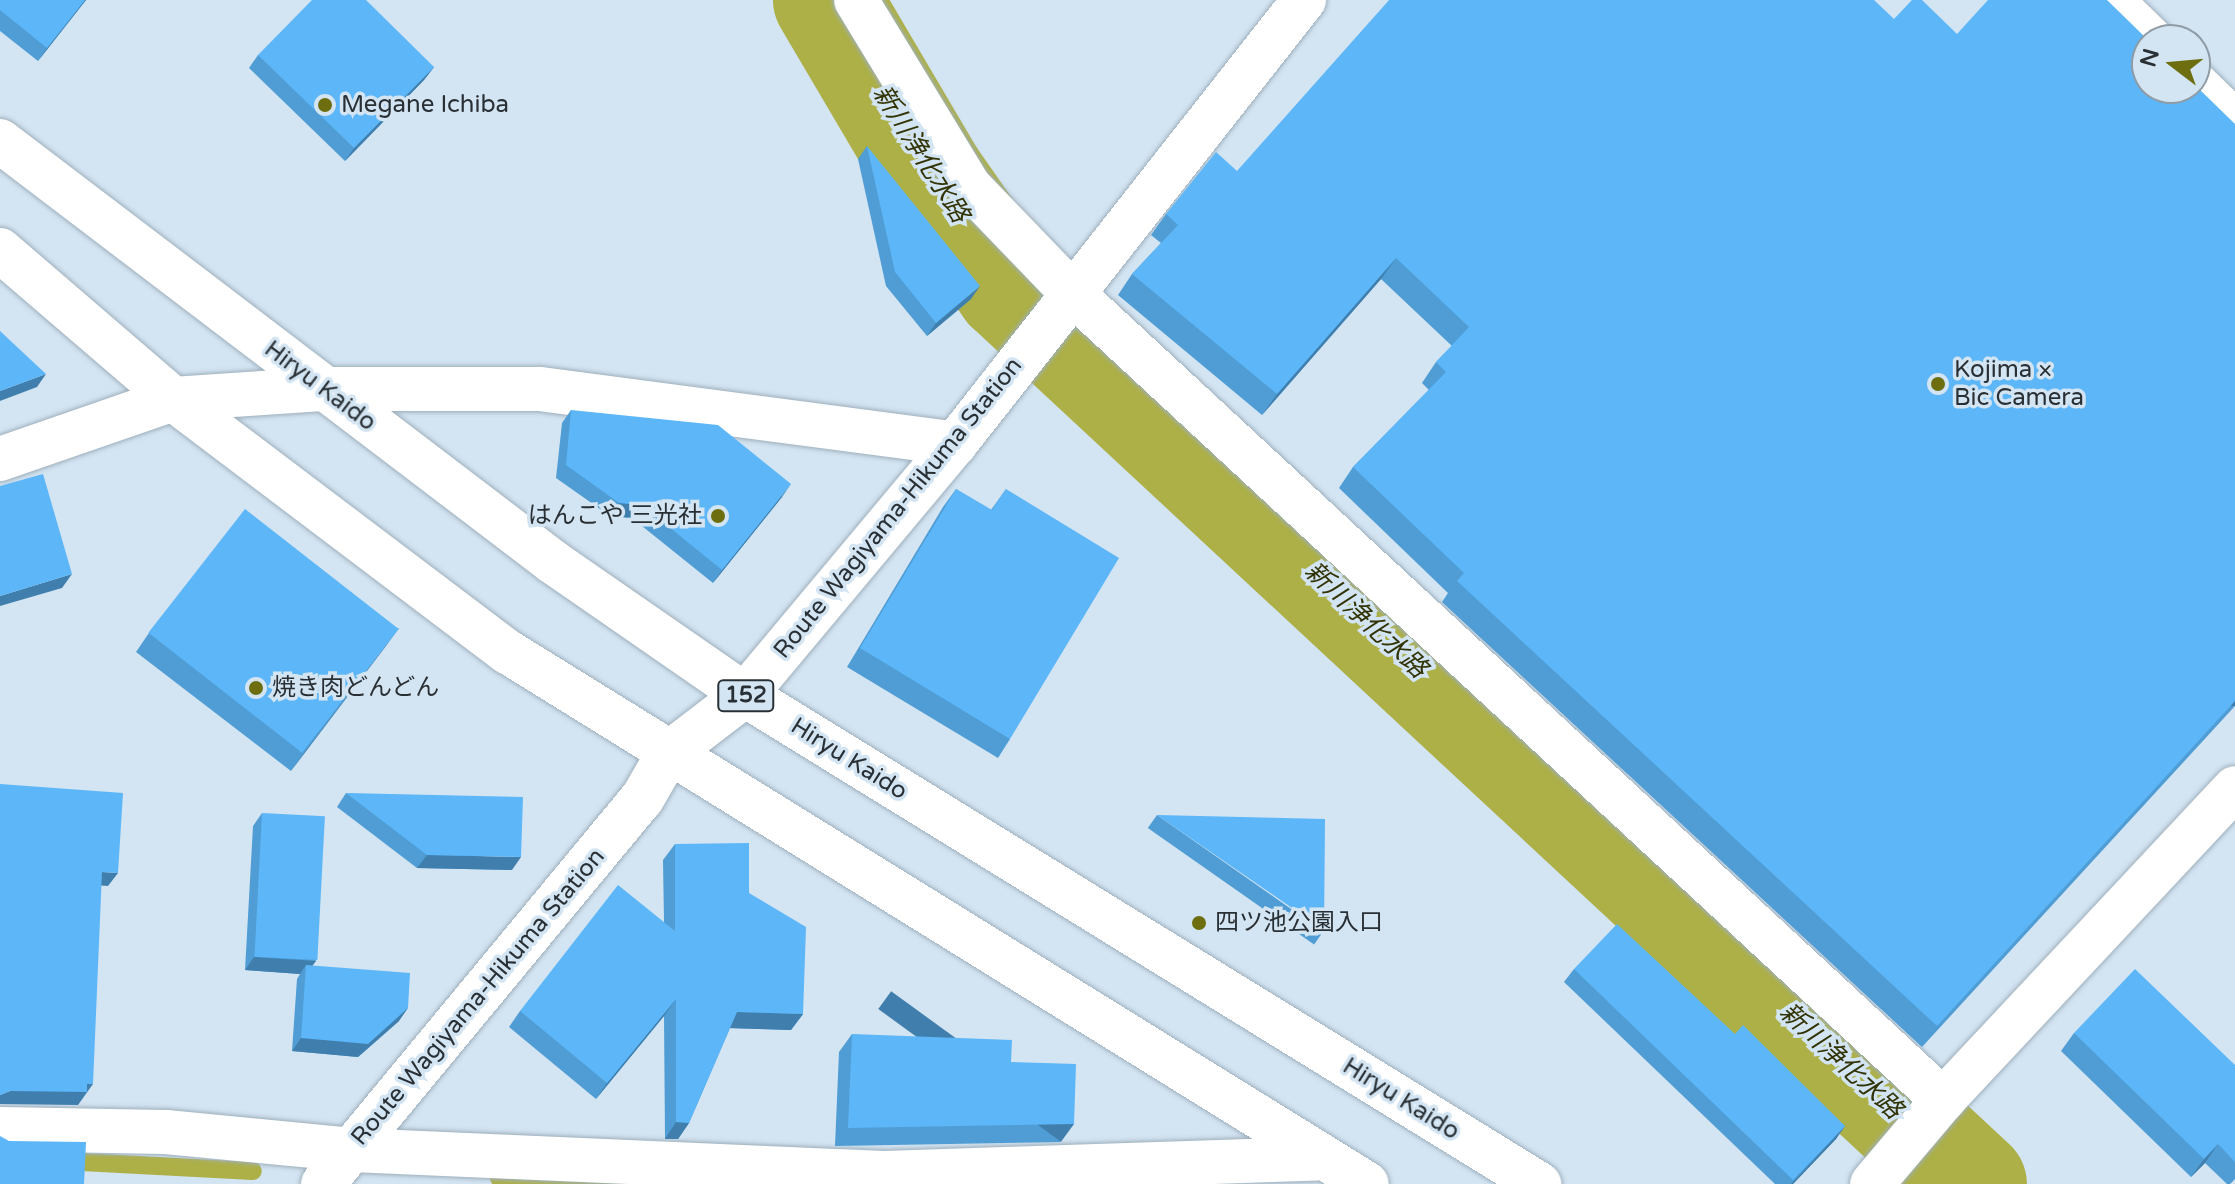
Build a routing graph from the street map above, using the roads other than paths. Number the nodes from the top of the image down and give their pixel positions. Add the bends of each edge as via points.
1 (856, 0) edge
2 (1304, 0) edge
3 (2111, 0) edge
4 (2136, 24) edge
5 (2211, 99) edge
6 (2235, 122) edge
7 (0, 141) edge
8 (0, 250) edge
9 (1071, 292) junction
10 (323, 389) junction
11 (173, 399) junction
12 (955, 444) junction
13 (0, 459) edge
14 (745, 695) junction
15 (668, 754) junction
16 (2235, 788) edge
17 (1943, 1100) junction
18 (0, 1129) edge
19 (352, 1150) junction
20 (1325, 1158) junction
21 (1876, 1179) edge
22 (323, 1184) edge
23 (1367, 1184) edge
24 (1539, 1184) edge

1 - 9 main road via 969,186
2 - 9 main road, Route Wagiyama-Hikuma Station
3 - 4 main road
5 - 6 main road
7 - 10 main road, Hiryu Kaido / 152
8 - 11 main road
9 - 12 main road, Route Wagiyama-Hikuma Station
9 - 17 main road
10 - 11 main road
10 - 12 main road via 540,389
10 - 14 main road, Hiryu Kaido / 152 via 553,562
11 - 13 main road
11 - 15 main road via 508,652
12 - 14 main road, Route Wagiyama-Hikuma Station
14 - 15 main road, Route Wagiyama-Hikuma Station
14 - 24 main road, Hiryu Kaido / 152
15 - 19 main road, Route Wagiyama-Hikuma Station via 642,799
15 - 20 main road
16 - 17 main road
17 - 21 main road
18 - 19 main road via 166,1132
19 - 20 main road via 884,1173
19 - 22 main road, Route Wagiyama-Hikuma Station
20 - 23 main road

